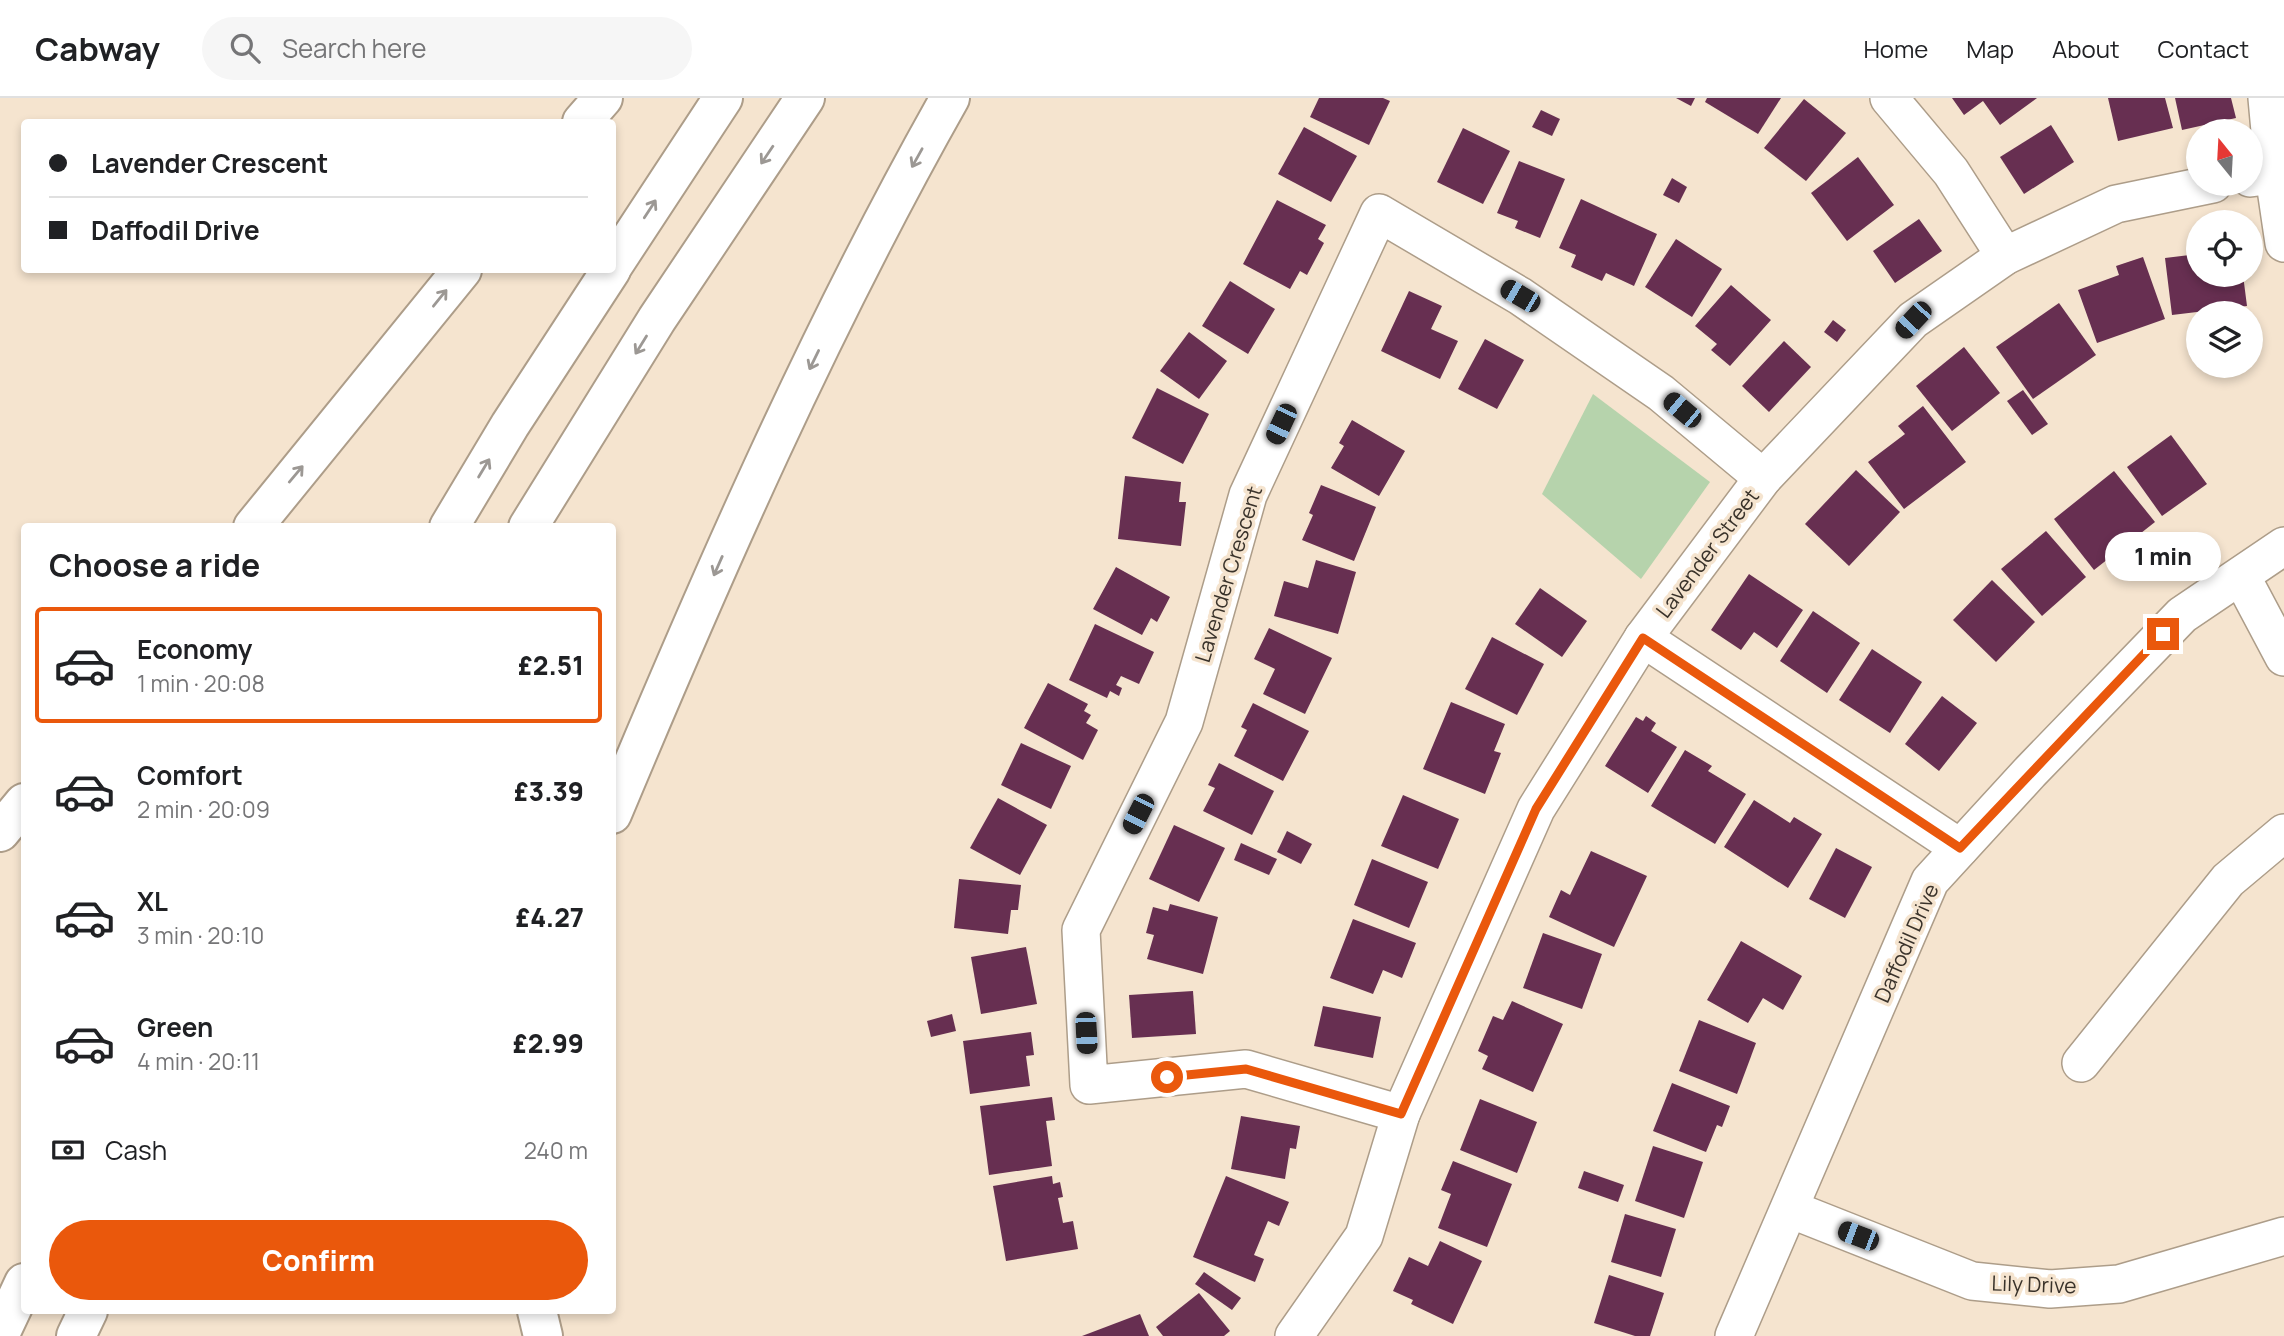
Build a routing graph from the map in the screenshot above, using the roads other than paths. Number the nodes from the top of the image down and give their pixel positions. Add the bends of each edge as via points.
1 (603, 98) edge
2 (723, 98) edge
3 (805, 98) edge
4 (950, 98) edge
5 (1889, 98) edge
6 (2267, 98) edge
7 (585, 119) edge
8 (2263, 160) edge
9 (2263, 179) edge
10 (2186, 190) edge
11 (2284, 243) edge
12 (2005, 256) junction
13 (616, 262) edge
14 (460, 273) edge
15 (609, 273) edge
16 (1763, 478) junction
17 (256, 523) edge
18 (451, 523) edge
19 (530, 523) edge
20 (2284, 546) edge
21 (2241, 576) junction
22 (1643, 638) junction
23 (2284, 657) edge
24 (616, 805) edge
25 (21, 807) edge
26 (0, 832) edge
27 (2284, 833) edge
28 (1960, 848) junction
29 (2081, 1063) dead end
30 (1401, 1114) junction
31 (1790, 1209) junction
32 (2284, 1236) edge
33 (21, 1289) edge
34 (87, 1314) edge
35 (538, 1314) edge
36 (0, 1334) edge
37 (76, 1336) edge
38 (542, 1336) edge
39 (1294, 1336) edge
40 (1734, 1336) edge

1 - 7 highway
13 -> 2 highway
3 -> 19 highway via 657,319
4 -> 24 highway via 832,323 742,511
5 - 12 street via 1951,172
6 - 8 street
9 - 11 street
10 - 12 street, Lavender Street via 2116,204
12 - 16 street, Lavender Street via 1913,320
17 -> 14 highway
18 -> 15 highway
16 - 22 street, Lavender Street
16 - 30 street, Lavender Crescent via 1618,363 1520,296 1379,213 1248,495 1184,722 1081,930 1089,1085 1246,1069
20 - 21 street, Daffodil Drive
21 - 23 street
21 - 28 street, Daffodil Drive via 2182,615
22 - 28 street
22 - 30 street, Lavender Street via 1536,809
25 - 26 highway
27 - 29 street via 2228,880
28 - 31 street, Daffodil Drive via 1930,881
30 - 39 street, Lavender Street via 1364,1236
31 - 32 street, Lily Drive via 1972,1281 2050,1289 2119,1284
31 - 40 street, Daffodil Drive
33 - 36 highway
34 - 37 highway
35 - 38 highway

